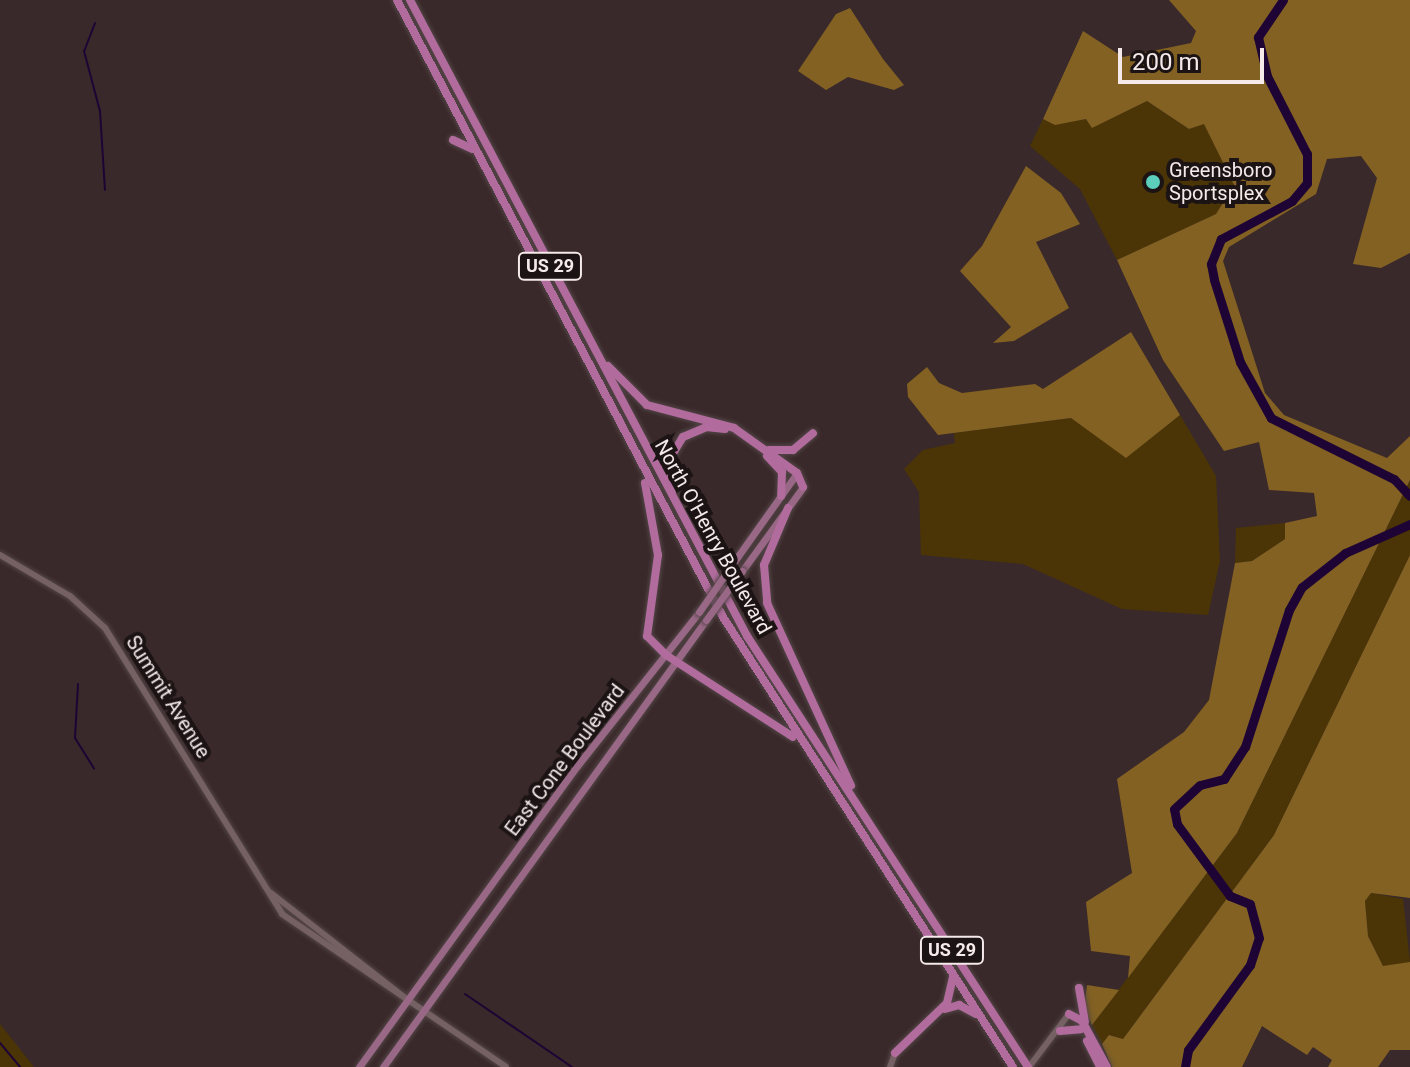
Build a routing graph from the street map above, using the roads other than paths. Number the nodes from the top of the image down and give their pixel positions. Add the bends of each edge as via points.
1 (397, 0) edge
2 (410, 0) edge
3 (461, 121) junction
4 (477, 154) junction
5 (596, 349) junction
6 (813, 433) dead end
7 (765, 449) junction
8 (636, 455) junction
9 (797, 473) junction
10 (803, 487) joint
11 (781, 496) junction
12 (788, 508) junction
13 (690, 532) junction
14 (0, 555) edge
15 (666, 655) junction
16 (676, 662) junction
17 (816, 766) junction
18 (876, 833) junction
19 (952, 973) junction
20 (1079, 988) dead end
21 (409, 1002) junction
22 (423, 1011) junction
23 (1069, 1014) joint
24 (981, 1017) junction
25 (927, 1019) junction
26 (1060, 1031) junction
27 (1085, 1032) junction
28 (895, 1053) joint
29 (359, 1067) edge
30 (383, 1067) edge
31 (506, 1067) edge
32 (890, 1067) edge
33 (1013, 1067) edge
34 (1029, 1067) edge
35 (1100, 1067) edge
36 (1107, 1067) edge

1 - 3 highway, North O'Henry Boulevard / US 29
2 - 5 highway, North O'Henry Boulevard / US 29
3 - 4 highway, North O'Henry Boulevard / US 29
3 - 4 highway via 453,140 463,140
4 - 8 highway, North O'Henry Boulevard / US 29
5 - 7 highway via 647,405 716,420
5 - 13 highway, North O'Henry Boulevard / US 29
6 - 7 highway via 793,450
7 - 9 highway
8 - 15 highway via 649,493 658,555 645,625
8 - 17 highway, North O'Henry Boulevard / US 29 via 723,617
9 - 10 highway
9 - 11 main road, East Cone Boulevard
10 - 12 main road, East Cone Boulevard
11 - 13 highway via 782,472 764,454 730,431 696,430 674,449 668,473
11 - 15 main road, East Cone Boulevard, bridge
12 - 16 main road, East Cone Boulevard, bridge
12 - 18 highway via 764,565 767,603
13 - 18 highway, North O'Henry Boulevard / US 29 via 747,636
14 - 21 main road, Summit Avenue via 70,596 105,628 293,925
15 - 16 highway
15 - 21 main road, East Cone Boulevard via 577,766
16 - 17 highway via 778,724
16 - 22 main road, East Cone Boulevard
17 - 19 highway, North O'Henry Boulevard / US 29
18 - 34 highway, North O'Henry Boulevard / US 29
19 - 24 highway, North O'Henry Boulevard / US 29
19 - 25 highway via 953,996
20 - 27 highway
21 - 22 main road, Summit Avenue
21 - 29 main road, East Cone Boulevard
22 - 30 main road, East Cone Boulevard
22 - 31 main road, Summit Avenue
23 - 26 main road
23 - 27 highway
24 - 25 highway via 959,1005
24 - 33 highway, North O'Henry Boulevard / US 29
25 - 28 highway
26 - 27 highway
26 - 34 main road
27 - 35 highway
27 - 36 highway
28 - 32 main road

